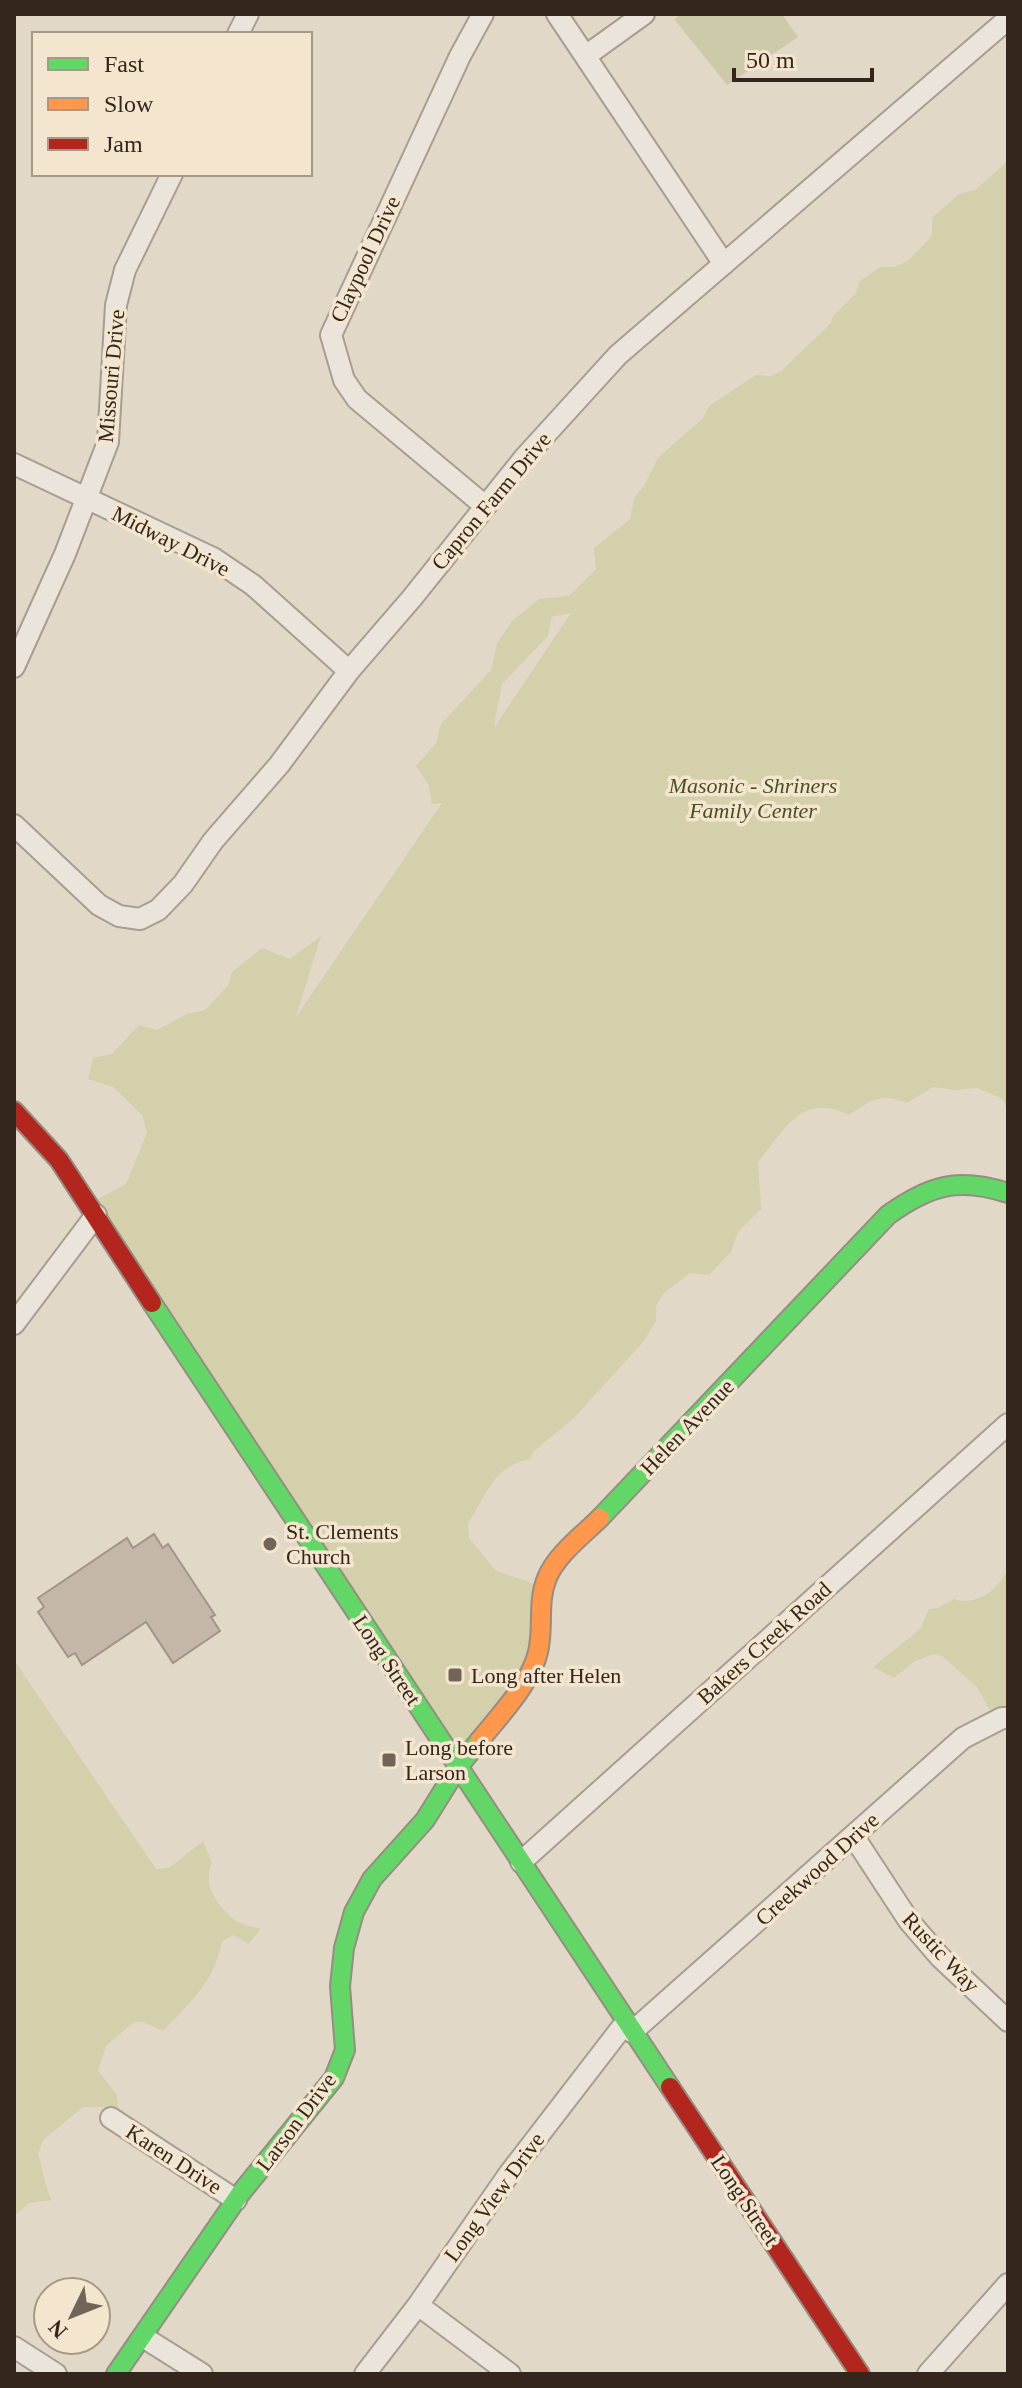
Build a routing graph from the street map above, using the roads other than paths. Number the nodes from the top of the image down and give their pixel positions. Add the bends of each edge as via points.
1 (248, 14) edge
2 (483, 14) edge
3 (557, 14) edge
4 (644, 14) edge
5 (1008, 19) edge
6 (239, 32) edge
7 (587, 55) junction
8 (171, 176) edge
9 (724, 264) junction
10 (14, 464) edge
11 (87, 500) junction
12 (485, 506) junction
13 (14, 667) edge
14 (349, 671) junction
15 (14, 825) edge
16 (14, 1111) edge
17 (1008, 1193) edge
18 (96, 1215) junction
19 (14, 1324) edge
20 (1008, 1424) edge
21 (1008, 1718) edge
22 (458, 1767) junction
23 (854, 1837) junction
24 (521, 1862) junction
25 (1008, 2021) edge
26 (629, 2027) junction
27 (111, 2118) dead end
28 (236, 2200) junction
29 (1008, 2284) edge
30 (418, 2305) junction
31 (143, 2337) junction
32 (14, 2347) edge
33 (56, 2374) edge
34 (116, 2374) edge
35 (202, 2374) edge
36 (365, 2374) edge
37 (510, 2374) edge
38 (860, 2374) edge
39 (928, 2374) edge

1 - 6 street
2 - 12 street, Claypool Drive via 331,335 344,380 357,399
3 - 7 street
4 - 7 street
5 - 9 street, Capron Farm Drive
7 - 9 street
8 - 11 street, Missouri Drive via 125,270 113,334 108,442
9 - 12 street, Capron Farm Drive via 618,355
10 - 11 street, Midway Drive
11 - 13 street, Missouri Drive
11 - 14 street, Midway Drive via 213,558 253,585
12 - 14 street, Capron Farm Drive
14 - 15 street, Capron Farm Drive via 183,884 158,910 140,919 99,905
16 - 18 street, Long Street via 59,1160
17 - 22 street, Helen Avenue via 983,1184 936,1187 888,1215 556,1564 541,1604 538,1653 518,1693
18 - 19 street
18 - 22 street, Long Street
20 - 24 street, Bakers Creek Road
21 - 23 street, Creekwood Drive via 963,1738
22 - 24 street, Long Street
22 - 28 street, Larson Drive via 425,1820 372,1879 354,1912 340,1986 345,2050 334,2078
23 - 25 street, Rustic Way via 909,1921
23 - 26 street, Creekwood Drive
24 - 26 street, Long Street
26 - 30 street, Long View Drive via 509,2174
26 - 38 street, Long Street
27 - 28 street, Karen Drive
28 - 31 street, Larson Drive
29 - 39 street
30 - 36 street, Long View Drive
30 - 37 street
31 - 34 street, Larson Drive
31 - 35 street
32 - 33 street

